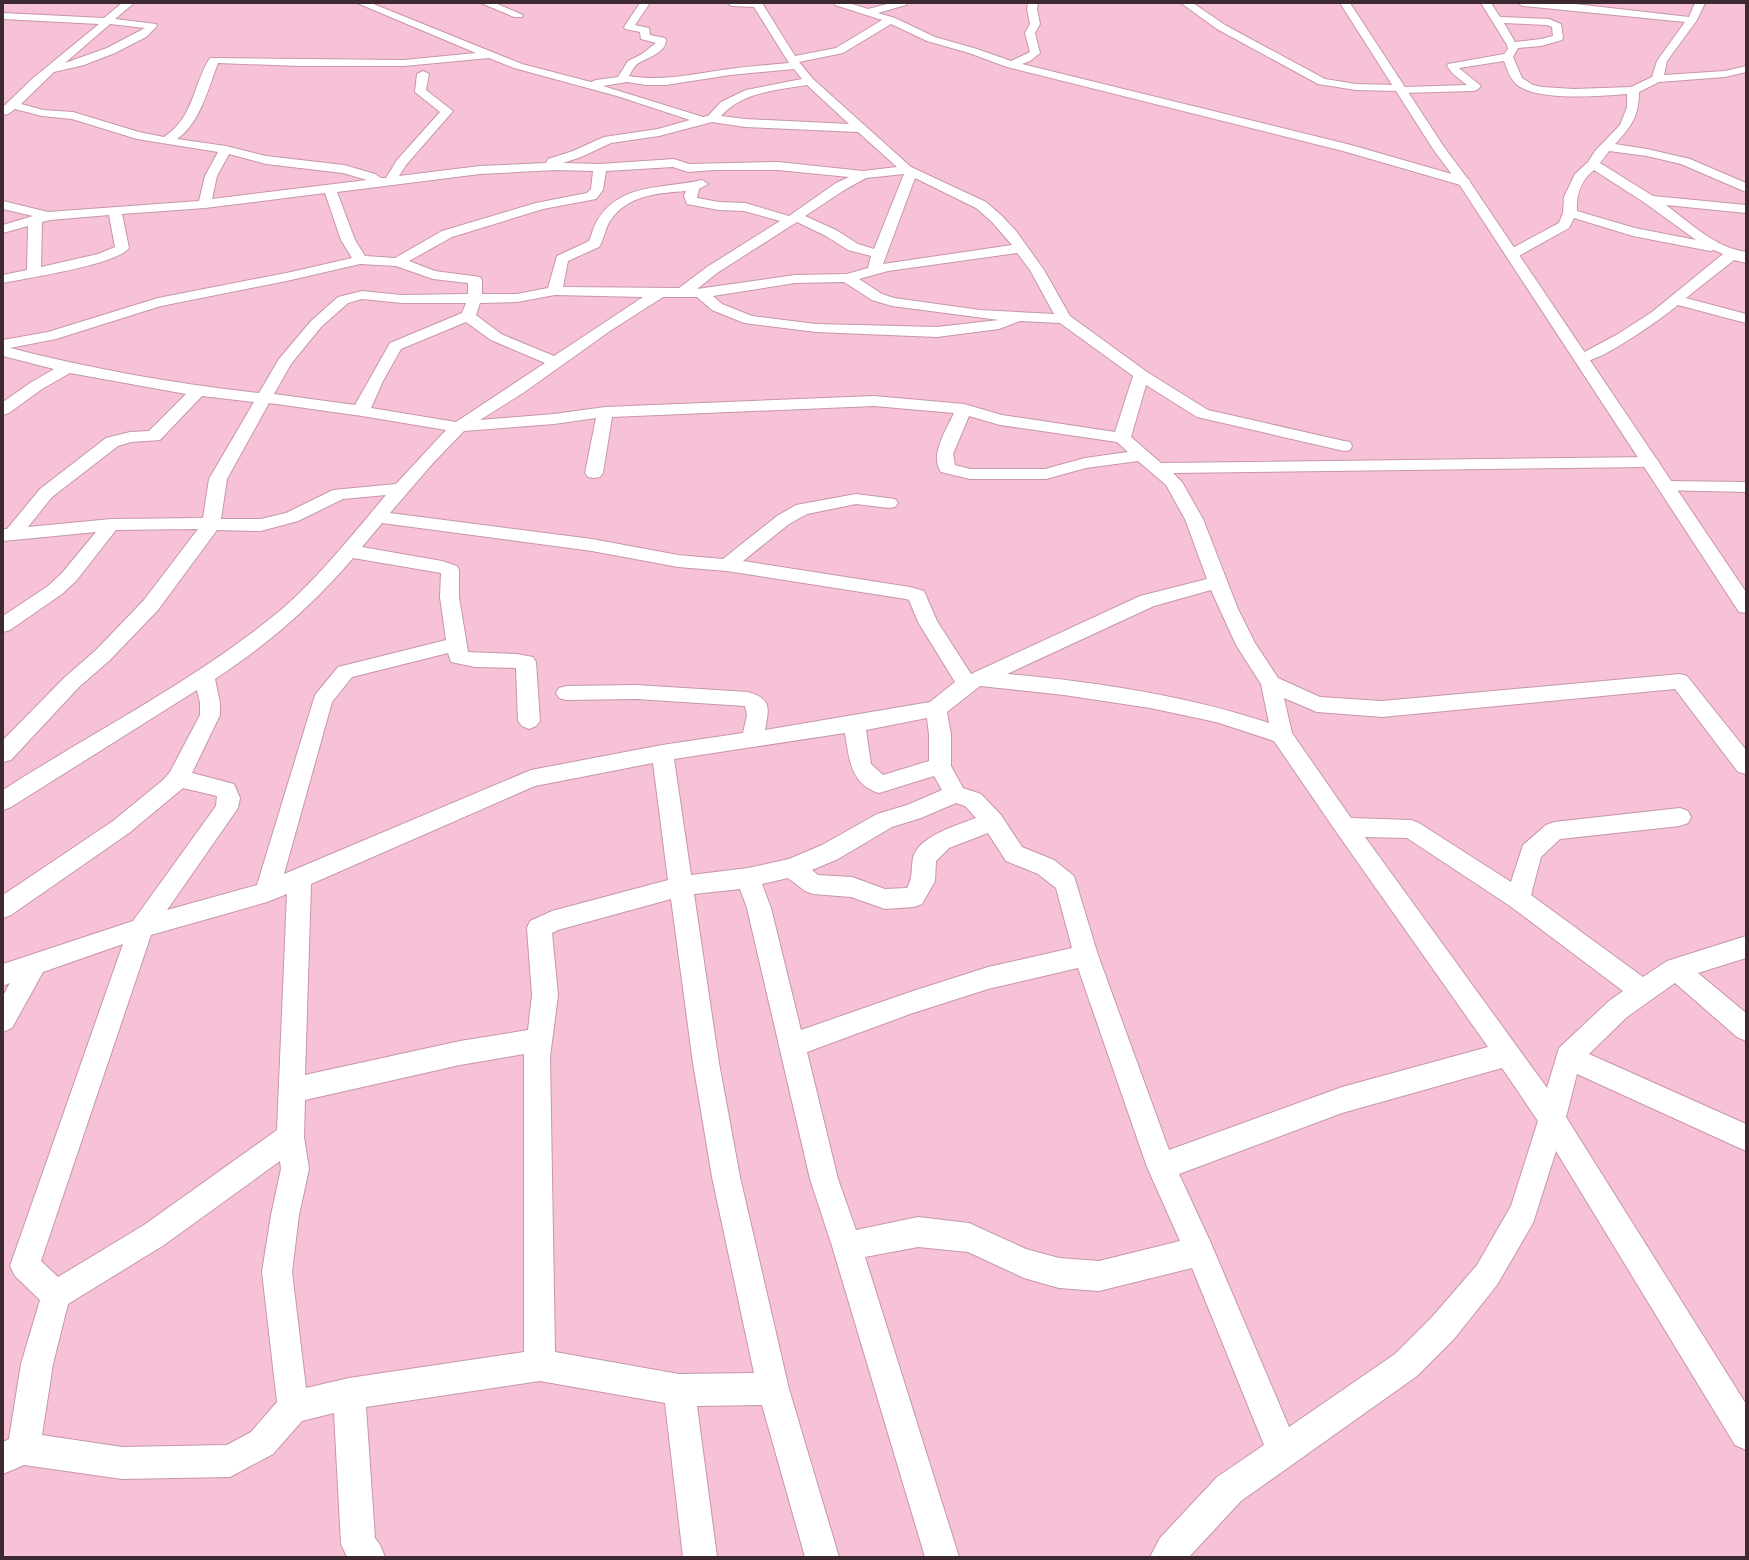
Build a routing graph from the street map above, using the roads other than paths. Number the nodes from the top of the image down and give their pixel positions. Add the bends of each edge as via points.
1 (129, 3) edge
2 (362, 3) edge
3 (486, 3) edge
4 (645, 3) edge
5 (732, 3) edge
6 (839, 3) edge
7 (902, 3) edge
8 (1033, 3) edge
9 (1186, 3) edge
10 (1345, 3) edge
11 (1486, 3) edge
12 (1523, 3) edge
13 (757, 4) edge
14 (1575, 9) edge
15 (1693, 11) edge
16 (869, 12) junction
17 (518, 15) dead end
18 (3, 16) edge
19 (891, 20) junction
20 (1496, 20) junction
21 (108, 21) junction
22 (1549, 22) junction
23 (1564, 22) dead end
24 (1512, 45) junction
25 (490, 55) junction
26 (1508, 57) junction
27 (404, 62) junction
28 (794, 63) junction
29 (1011, 65) junction
30 (518, 66) junction
31 (497, 68) dead end
32 (1746, 69) edge
33 (49, 70) junction
34 (622, 79) junction
35 (1657, 79) junction
36 (808, 81) junction
37 (585, 84) junction
38 (1401, 89) junction
39 (1633, 90) junction
40 (13, 105) junction
41 (3, 113) edge
42 (706, 119) junction
43 (859, 128) junction
44 (166, 141) junction
45 (1607, 147) junction
46 (226, 150) junction
47 (1593, 164) junction
48 (714, 166) junction
49 (527, 168) junction
50 (600, 168) junction
51 (909, 172) junction
52 (863, 175) junction
53 (385, 182) junction
54 (1464, 182) junction
55 (1745, 186) edge
56 (694, 187) junction
57 (330, 190) junction
58 (1650, 200) junction
59 (205, 204) junction
60 (3, 205) edge
61 (1746, 209) edge
62 (115, 211) junction
63 (1570, 213) junction
64 (49, 216) junction
65 (793, 219) junction
66 (35, 221) junction
67 (3, 229) edge
68 (1021, 248) junction
69 (1734, 253) edge
70 (878, 254) junction
71 (1512, 254) junction
72 (360, 260) junction
73 (1746, 260) edge
74 (398, 262) junction
75 (874, 271) junction
76 (34, 272) junction
77 (847, 278) junction
78 (3, 280) edge
79 (555, 291) junction
80 (660, 292) junction
81 (701, 293) junction
82 (681, 294) junction
83 (475, 297) junction
84 (1676, 300) junction
85 (468, 316) junction
86 (1019, 316) junction
87 (1064, 319) junction
88 (1746, 319) edge
89 (3, 345) edge
90 (3, 351) edge
91 (1582, 359) junction
92 (557, 363) junction
93 (68, 368) junction
94 (1141, 375) junction
95 (198, 391) junction
96 (265, 398) junction
97 (964, 409) junction
98 (3, 410) edge
99 (362, 411) junction
100 (605, 412) junction
101 (458, 428) junction
102 (1122, 438) junction
103 (1344, 446) dead end
104 (1151, 462) junction
105 (1650, 462) junction
106 (594, 474) dead end
107 (1666, 486) junction
108 (1746, 486) edge
109 (400, 489) junction
110 (889, 503) dead end
111 (379, 517) junction
112 (111, 525) junction
113 (211, 525) junction
114 (8, 534) edge
115 (350, 551) junction
116 (727, 566) junction
117 (1218, 582) junction
118 (1746, 607) edge
119 (3, 625) edge
120 (457, 644) junction
121 (204, 677) junction
122 (972, 682) junction
123 (1271, 683) junction
124 (566, 693) dead end
125 (936, 709) junction
126 (529, 721) dead end
127 (854, 724) junction
128 (1282, 735) junction
129 (752, 739) junction
130 (662, 753) junction
131 (3, 754) edge
132 (940, 766) junction
133 (1746, 766) edge
134 (178, 778) junction
135 (955, 794) junction
136 (3, 801) edge
137 (1680, 817) dead end
138 (993, 821) junction
139 (1344, 827) junction
140 (792, 868) junction
141 (748, 878) junction
142 (299, 880) junction
143 (682, 886) junction
144 (267, 892) junction
145 (1518, 899) junction
146 (3, 908) edge
147 (141, 928) junction
148 (1746, 947) edge
149 (1086, 955) junction
150 (34, 965) junction
151 (1676, 969) junction
152 (3, 975) edge
153 (1642, 991) junction
154 (3, 1020) edge
155 (1746, 1029) edge
156 (539, 1043) junction
157 (792, 1045) junction
158 (1508, 1054) junction
159 (1568, 1057) junction
160 (291, 1091) junction
161 (1552, 1119) junction
162 (290, 1137) junction
163 (1746, 1138) edge
164 (1161, 1167) junction
165 (847, 1246) junction
166 (1200, 1250) junction
167 (56, 1295) junction
168 (540, 1365) junction
169 (679, 1390) junction
170 (773, 1390) junction
171 (349, 1394) junction
172 (293, 1407) junction
173 (1746, 1434) edge
174 (1283, 1451) junction
175 (14, 1453) edge
176 (368, 1557) edge
177 (700, 1557) edge
178 (822, 1557) edge
179 (942, 1557) edge
180 (1168, 1557) edge

1 - 21 street
2 - 25 street
3 - 17 street
4 - 34 street via 629,27 645,30 645,38 661,40 661,44 632,63
5 - 13 street
6 - 16 street
7 - 16 street
8 - 29 street via 1035,24 1030,33 1035,53
9 - 38 street via 1221,27 1322,82
10 - 38 street
11 - 20 street
12 - 14 street via 1564,6 1571,11
13 - 28 street
14 - 15 street
15 - 35 street via 1662,61
16 - 19 street
18 - 21 street
19 - 28 street via 839,51
19 - 29 street via 931,39
20 - 22 street
20 - 24 street
21 - 33 street
21 - 33 street via 148,25 152,28 133,40 86,61
22 - 23 street
22 - 24 street via 1557,26 1558,38 1542,44
24 - 26 street via 1513,49
25 - 27 street
25 - 30 street
26 - 38 street via 1452,66 1475,86 1470,89
26 - 39 street via 1518,81 1528,88 1539,91
27 - 44 street via 306,63 214,60 190,118
27 - 53 street via 402,72 419,74 421,92 447,111
28 - 34 street via 666,82
28 - 36 street
29 - 54 street via 1347,148
30 - 31 street
30 - 37 street
32 - 35 street via 1724,74
33 - 40 street
34 - 37 street
35 - 39 street
36 - 42 street via 750,92 725,104
36 - 43 street
37 - 42 street
38 - 54 street via 1439,149
39 - 45 street via 1633,107 1625,126
40 - 41 street
40 - 44 street via 42,113 73,116
42 - 43 street
42 - 49 street via 660,132 608,140 577,154
43 - 51 street
44 - 46 street
45 - 47 street
45 - 55 street via 1654,154 1685,162
46 - 53 street via 266,160 344,169
46 - 59 street via 214,166 207,182
47 - 58 street
47 - 63 street via 1581,174 1574,186 1570,197
48 - 50 street via 688,168 674,163
48 - 52 street via 796,167
48 - 56 street via 705,182
49 - 50 street
49 - 53 street via 480,170
50 - 74 street via 597,190 591,196 541,206 447,234
51 - 52 street
51 - 68 street via 981,205 997,219
51 - 70 street via 902,197
52 - 65 street via 837,188
53 - 57 street
54 - 71 street
56 - 65 street via 690,196 692,201 746,207
56 - 79 street via 642,192 622,203 605,219 594,244 562,259
57 - 59 street
57 - 72 street via 348,240
58 - 61 street
58 - 69 street via 1683,225
59 - 62 street
60 - 64 street
62 - 64 street
62 - 76 street via 122,248 119,252
63 - 69 street via 1633,232
63 - 71 street via 1564,225
64 - 66 street
65 - 70 street via 831,232 853,247
65 - 82 street via 712,270
66 - 67 street
66 - 76 street
68 - 75 street
68 - 87 street via 1037,270
69 - 73 street
69 - 84 street
70 - 75 street
71 - 91 street
72 - 74 street
72 - 89 street via 158,302 51,336
74 - 83 street via 433,275 475,280
75 - 77 street
76 - 78 street
77 - 81 street via 795,279
77 - 86 street via 876,297 892,302 980,314
79 - 80 street
79 - 83 street via 517,298
80 - 82 street
80 - 92 street via 622,315
81 - 82 street
81 - 86 street via 717,307 749,320 816,328 937,332 999,325
83 - 85 street
83 - 96 street via 402,299 362,295 343,300 316,324 284,362
84 - 88 street
84 - 91 street via 1623,337
85 - 92 street via 496,337
85 - 99 street via 395,346
86 - 87 street
87 - 94 street
90 - 93 street
91 - 105 street
92 - 101 street
93 - 95 street
93 - 98 street via 36,386
94 - 102 street
94 - 103 street via 1203,414
95 - 96 street
95 - 114 street via 154,436 112,442 83,463 46,493
96 - 99 street
96 - 113 street via 218,479
97 - 100 street via 874,401
97 - 102 street via 1000,420
97 - 104 street via 945,454 947,468 970,474 1046,474 1086,463
99 - 101 street
100 - 101 street
100 - 106 street
101 - 109 street
102 - 104 street
104 - 105 street
104 - 117 street via 1173,482 1194,519
105 - 107 street
107 - 108 street
107 - 118 street
109 - 111 street
109 - 113 street via 339,494 292,517 261,525
110 - 116 street via 856,499 802,509 783,520
111 - 115 street
111 - 116 street
112 - 113 street
112 - 114 street
112 - 119 street via 69,577
113 - 131 street via 151,605
115 - 120 street via 450,570 448,587
115 - 121 street via 292,611 253,644
116 - 122 street via 917,596 928,622
117 - 122 street via 1147,601
117 - 123 street via 1246,645
120 - 126 street via 458,657 468,660 526,662
120 - 144 street via 345,672 322,700
121 - 134 street via 210,715
121 - 136 street
122 - 125 street
122 - 128 street via 1076,688 1129,697 1208,713
123 - 128 street
123 - 133 street via 1317,704 1382,709 1680,681
124 - 129 street via 636,692 748,699 756,703 757,715
125 - 127 street
125 - 132 street via 940,734
127 - 129 street
127 - 132 street via 861,767 879,785
128 - 139 street
129 - 130 street
130 - 142 street via 531,778
130 - 143 street
132 - 135 street
134 - 146 street via 121,827
134 - 147 street via 226,790 229,798 227,808
135 - 138 street via 973,800
135 - 140 street via 913,812 885,820 830,852
137 - 145 street via 1554,831 1531,852
138 - 140 street via 941,842 925,857 923,881 914,897 885,899 852,887 813,884
138 - 149 street via 1014,854 1046,867 1066,883
139 - 145 street via 1411,829
139 - 158 street
140 - 141 street
141 - 143 street
141 - 157 street via 758,908
142 - 144 street
142 - 160 street
143 - 156 street via 552,921 539,928 545,995
143 - 170 street via 718,1131
144 - 147 street
145 - 153 street
147 - 150 street
147 - 167 street via 26,1266
148 - 151 street
149 - 157 street via 988,978 910,1002
149 - 164 street
150 - 152 street
150 - 154 street
151 - 153 street
151 - 155 street
153 - 159 street via 1603,1023
156 - 160 street via 528,1042 460,1053
156 - 168 street via 537,1057
157 - 165 street via 824,1179
158 - 161 street
158 - 164 street via 1342,1100
159 - 161 street
159 - 163 street
160 - 162 street
161 - 173 street
161 - 174 street via 1523,1213 1487,1275 1442,1328 1406,1365
162 - 167 street via 154,1235
162 - 172 street via 295,1169 277,1272
164 - 166 street
165 - 166 street via 918,1232 969,1238 1024,1263 1059,1273 1099,1276
165 - 179 street
166 - 174 street
167 - 175 street
168 - 169 street
168 - 171 street
169 - 170 street
169 - 177 street
170 - 178 street
171 - 172 street
171 - 176 street via 358,1544
172 - 175 street via 262,1443 230,1460 122,1463
174 - 180 street via 1229,1489

